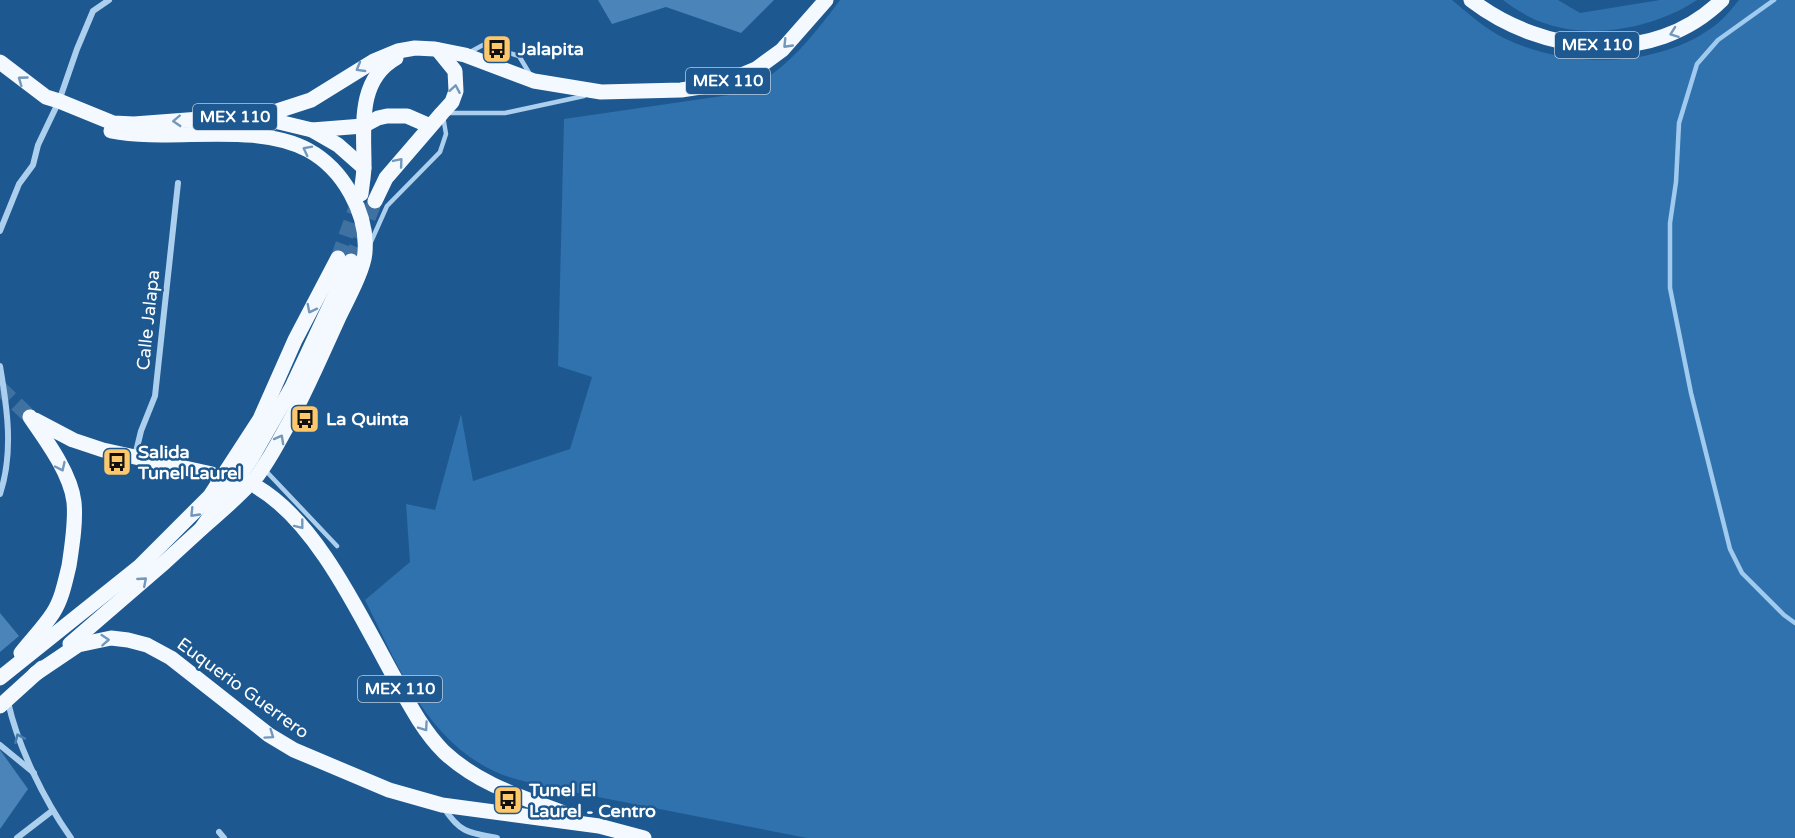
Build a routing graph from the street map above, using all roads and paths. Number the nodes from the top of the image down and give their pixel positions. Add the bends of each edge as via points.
1 (109, 0) edge
2 (826, 0) edge
3 (1471, 0) edge
4 (1722, 0) edge
5 (415, 48) junction
6 (438, 50) junction
7 (0, 62) edge
8 (601, 92) junction
9 (53, 102) junction
10 (442, 113) junction
11 (251, 115) junction
12 (363, 126) junction
13 (430, 126) junction
14 (312, 130) junction
15 (364, 168) junction
16 (178, 183) dead end
17 (0, 231) edge
18 (352, 258) junction
19 (0, 366) edge
20 (135, 456) junction
21 (263, 468) junction
22 (212, 474) dead end
23 (257, 487) dead end
24 (0, 494) edge
25 (201, 529) junction
26 (337, 546) dead end
27 (35, 674) junction
28 (1, 677) edge
29 (3, 702) edge
30 (0, 745) edge
31 (36, 776) junction
32 (442, 805) junction
33 (52, 810) junction
34 (598, 826) junction
35 (219, 832) dead end
36 (17, 838) edge
37 (71, 838) edge
38 (225, 838) edge
39 (497, 838) edge
40 (644, 838) edge

1 - 9 street via 93,11
2 -> 8 main road, MEX 110 via 782,50 756,69 720,84 681,90
4 -> 3 main road, MEX 110 via 1681,30 1644,43 1611,46 1573,44 1530,34 1492,16
5 - 6 main road, MEX 110
5 -> 11 main road, MEX 110 via 374,61 311,100 268,114
5 - 12 main road via 387,63 371,83
6 - 8 main road, MEX 110 via 465,55 534,81
10 -> 6 main road via 452,102 457,82 450,62
9 -> 7 main road, MEX 110
8 - 10 lane via 505,113
11 -> 9 main road, MEX 110 via 113,123
9 - 17 street via 33,165 19,184
18 -> 9 main road via 364,231 348,190 323,159 308,150 263,137 206,133 133,135 109,130
10 - 13 main road
10 - 18 lane via 446,134 440,152 387,206
11 - 14 main road
12 - 13 main road via 378,118 407,116
12 - 14 main road
12 - 15 main road
15 -> 13 main road via 368,197
14 - 15 main road via 338,145
16 - 20 street, Calle Jalapa via 155,396
21 -> 18 main road via 304,394 352,289
18 - 25 main road, MEX 110 via 292,387 250,459
18 -> 28 main road via 295,340 260,419 210,496 140,566
19 - 24 street via 8,415 5,479
20 - 22 main road
20 -> 28 main road via 73,440 30,417 61,466 74,501 71,556 53,613
21 - 25 main road via 239,496
21 - 26 lane
23 -> 34 main road, MEX 110 via 289,511 316,547 415,713 445,752 497,788
27 -> 25 main road, MEX 110
27 - 29 main road, MEX 110
27 -> 32 main road, Euquerio Guerrero / MEX 110 via 78,645 93,641 128,640 147,645 171,658 294,750 389,790
31 -> 29 street
30 - 31 street
31 - 33 street
32 - 34 main road, Euquerio Guerrero / MEX 110
32 - 39 street via 463,830
33 - 36 street
33 - 37 street
34 - 40 main road, Euquerio Guerrero / MEX 110
35 - 38 street

